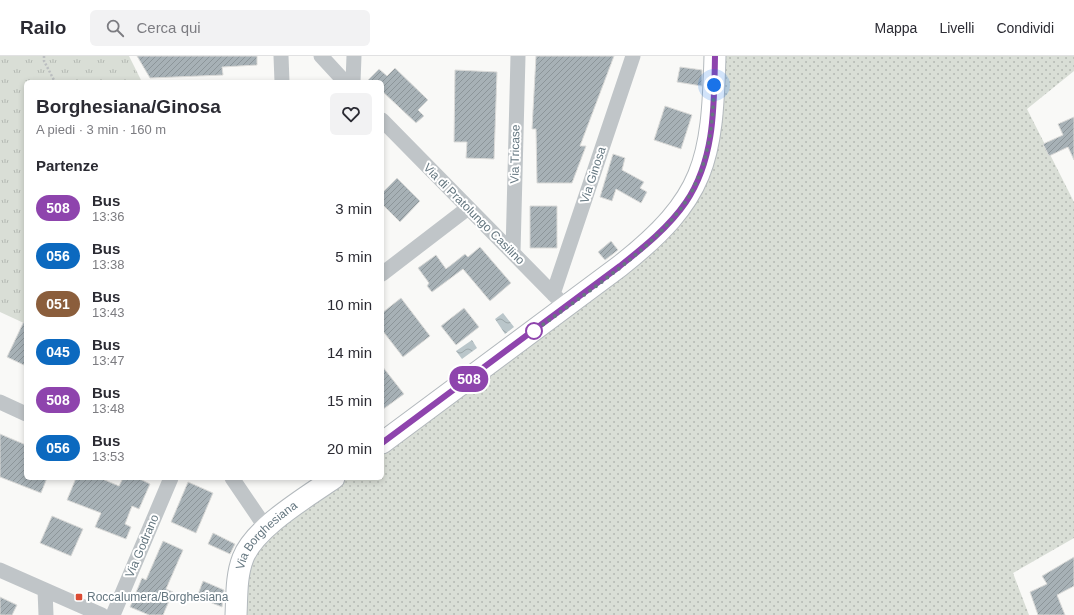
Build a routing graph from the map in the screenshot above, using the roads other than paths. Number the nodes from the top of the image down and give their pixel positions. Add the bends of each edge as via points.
1 (281, 56) edge
2 (321, 56) edge
3 (354, 56) edge
4 (518, 56) edge
5 (633, 56) edge
6 (715, 56) edge
7 (282, 80) edge
8 (343, 80) edge
9 (353, 80) edge
10 (384, 122) edge
11 (468, 208) junction
12 (513, 252) junction
13 (384, 272) edge
14 (560, 301) junction
15 (0, 402) edge
16 (24, 413) edge
17 (384, 440) edge
18 (170, 480) edge
19 (233, 480) edge
20 (331, 480) edge
21 (266, 528) junction
22 (0, 570) edge
23 (45, 590) junction
24 (46, 615) edge
25 (102, 615) edge
26 (113, 615) edge
27 (236, 615) edge

1 - 7 street
2 - 8 street
3 - 9 street
4 - 12 street, Via Tricase
5 - 14 street, Via Ginosa
6 - 14 street via 713,113 709,141 703,166 692,192 678,212 625,262
10 - 11 street, Via di Pratolungo Casilino
11 - 12 street, Via di Pratolungo Casilino
11 - 13 street
12 - 14 street, Via di Pratolungo Casilino
14 - 17 street
15 - 16 street
18 - 26 street, Via Godrano
19 - 21 street
20 - 21 street, Via Borghesiana
21 - 27 street, Via Borghesiana via 252,541 243,558 238,579
22 - 23 street
23 - 24 street
23 - 25 street

